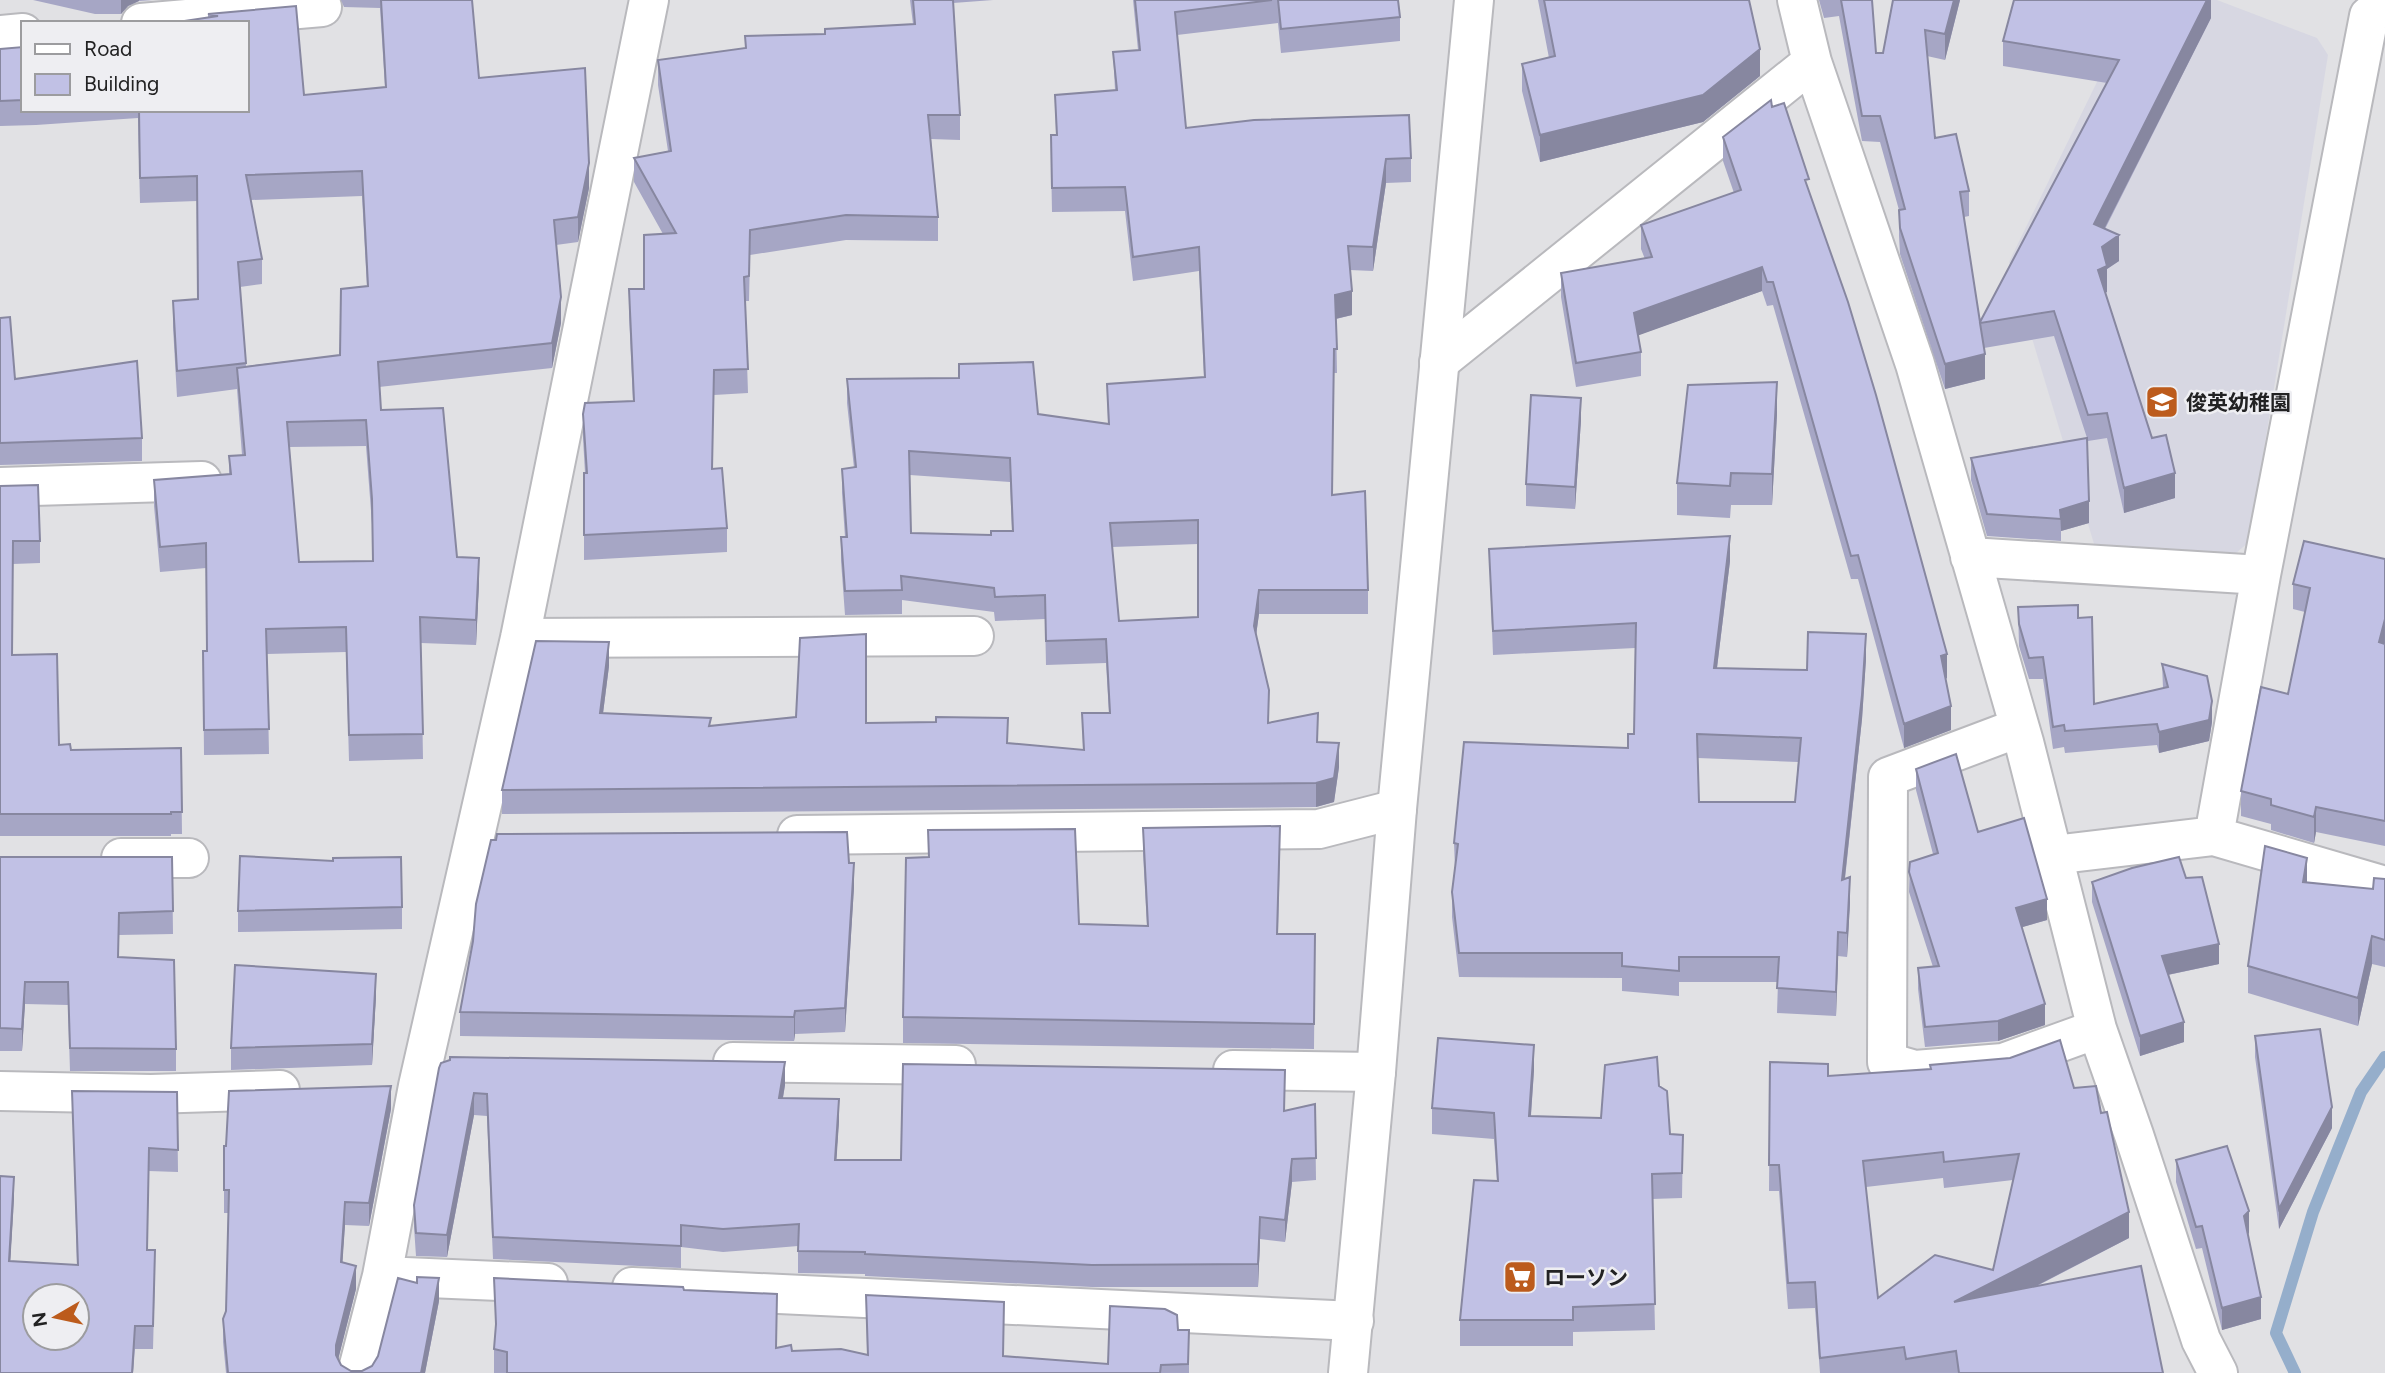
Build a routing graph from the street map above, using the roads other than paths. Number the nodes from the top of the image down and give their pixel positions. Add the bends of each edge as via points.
1 (649, 0) edge
2 (1474, 0) edge
3 (1797, 0) edge
4 (2385, 3) edge
5 (322, 7) dead end
6 (164, 21) edge
7 (21, 33) edge
8 (0, 35) edge
9 (1812, 62) junction
10 (1439, 362) junction
11 (202, 481) edge
12 (0, 487) edge
13 (1970, 557) junction
14 (2261, 575) junction
15 (974, 636) dead end
16 (520, 638) junction
17 (2018, 728) junction
18 (1397, 809) junction
19 (762, 835) edge
20 (476, 836) junction
21 (516, 836) edge
22 (2214, 836) junction
23 (2053, 855) junction
24 (81, 858) edge
25 (189, 858) dead end
26 (2385, 886) edge
27 (2097, 1029) junction
28 (692, 1061) edge
29 (985, 1066) edge
30 (433, 1067) junction
31 (1195, 1069) edge
32 (1376, 1072) junction
33 (378, 1087) edge
34 (312, 1089) edge
35 (0, 1091) edge
36 (382, 1276) junction
37 (1354, 1321) junction
38 (357, 1373) edge
39 (1348, 1373) edge
40 (2218, 1373) edge

1 - 16 street
2 - 10 street
3 - 9 street
4 - 14 street via 2368,16
5 - 6 street
7 - 8 street
9 - 10 street
9 - 13 street via 1915,364
10 - 18 street
11 - 12 street
13 - 14 street
13 - 17 street
14 - 22 street
15 - 16 street
16 - 20 street
17 - 23 street
17 - 27 street via 1888,777 1886,1062 1915,1070 2003,1063
18 - 19 street via 1319,829
18 - 32 street
20 - 21 street
20 - 30 street
22 - 23 street
22 - 26 street
23 - 27 street
24 - 25 street
27 - 40 street via 2201,1340
28 - 29 street
30 - 33 street
30 - 36 street
31 - 32 street
32 - 37 street
34 - 35 street via 151,1094
36 - 37 street
36 - 38 street
37 - 39 street

